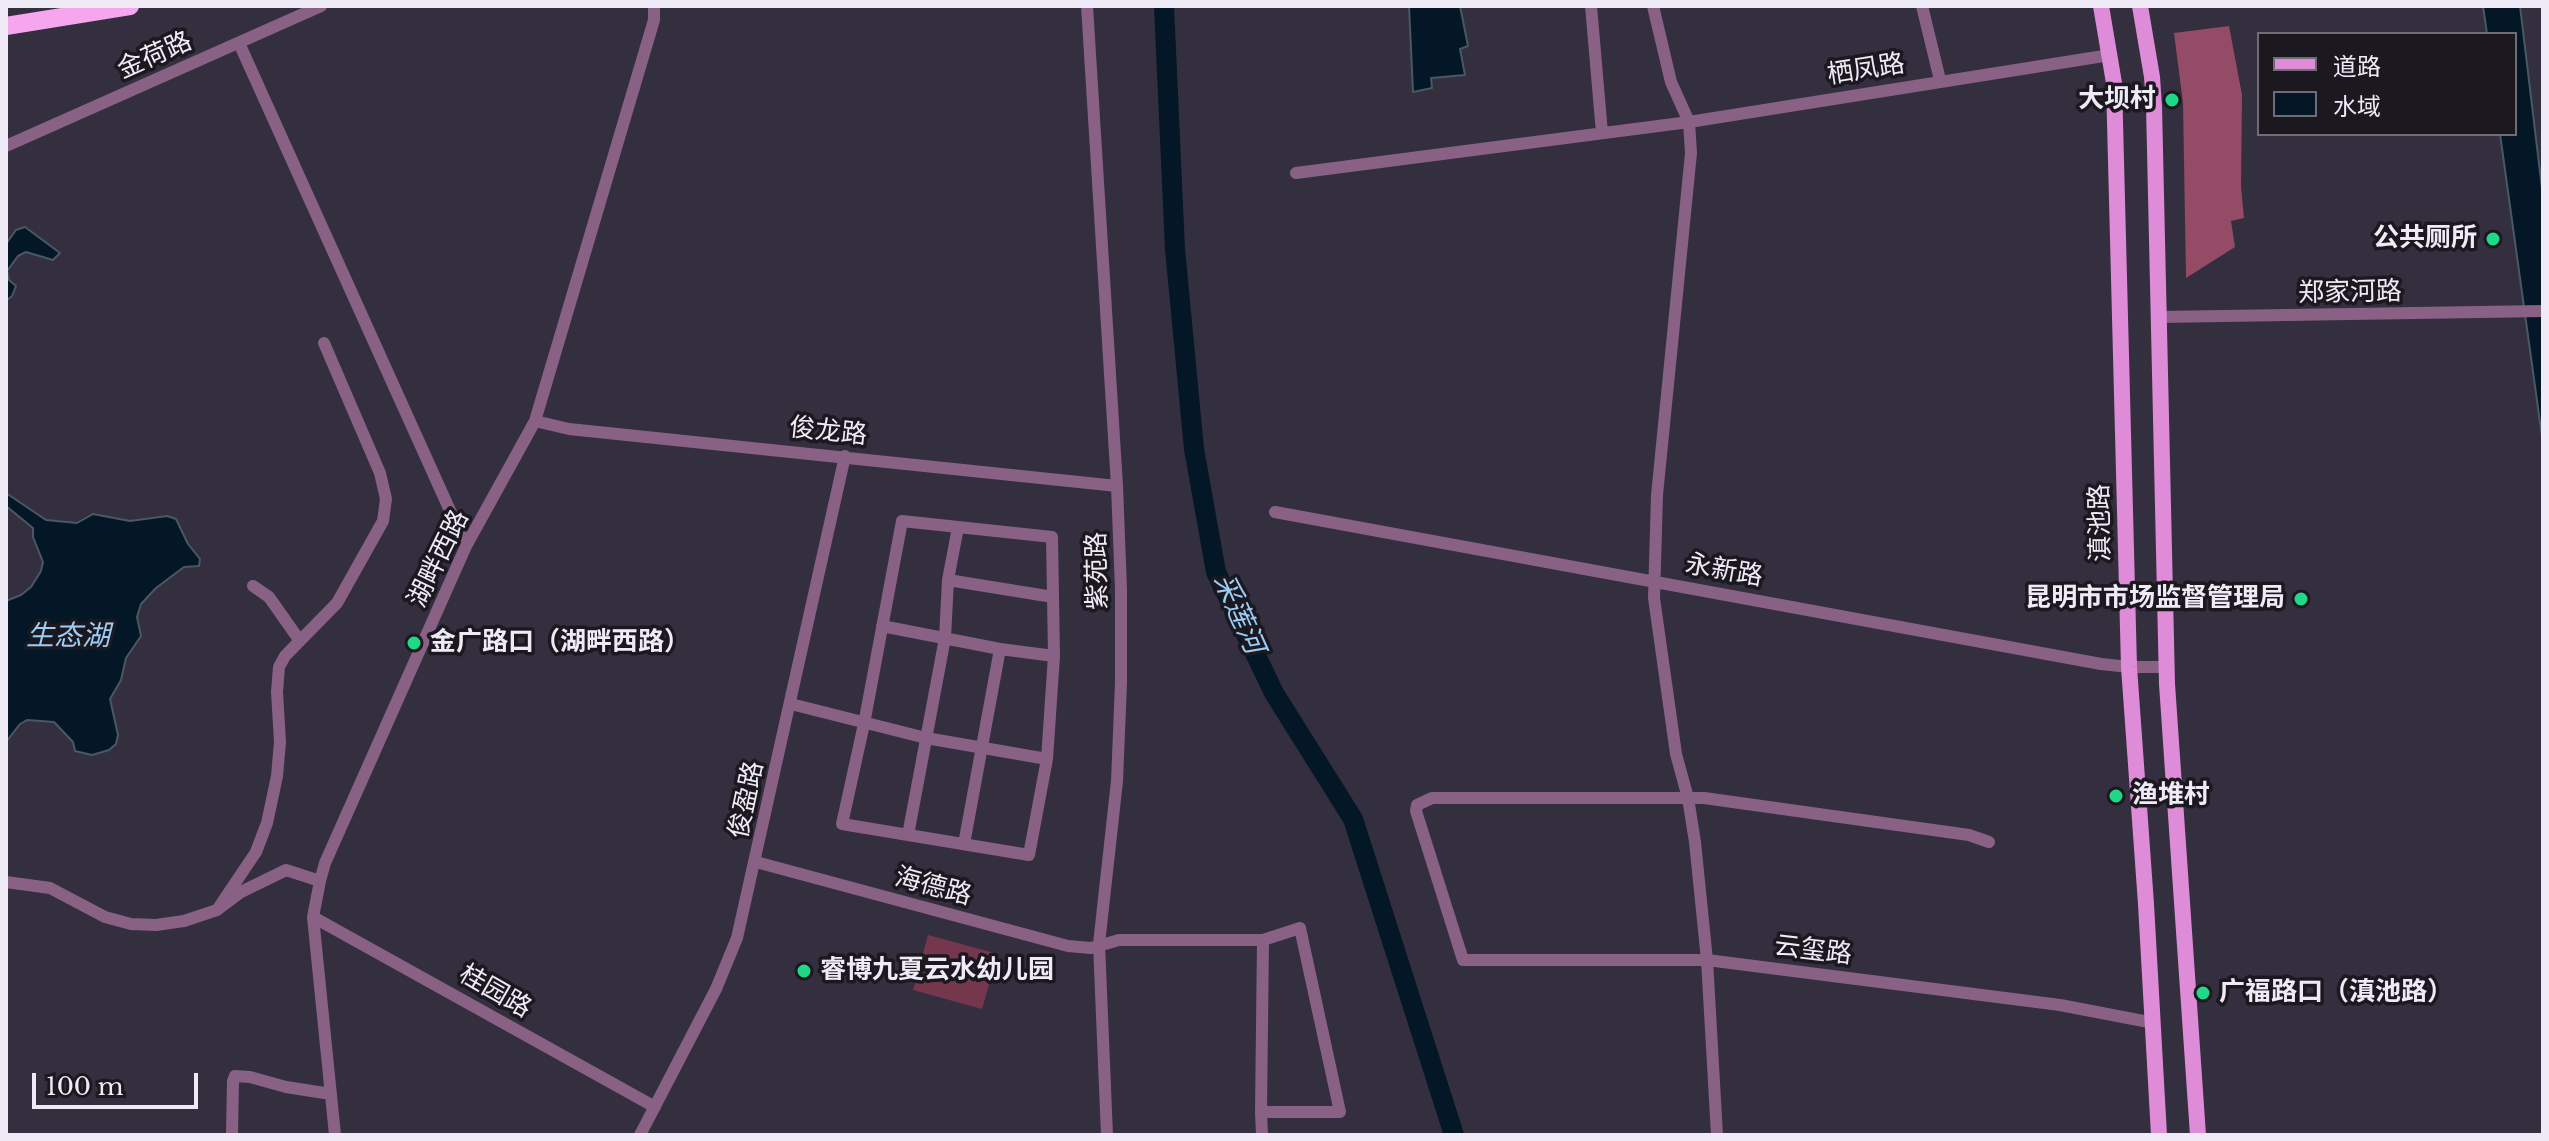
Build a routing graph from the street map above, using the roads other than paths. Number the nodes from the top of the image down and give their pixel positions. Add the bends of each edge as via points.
1 (130, 6) edge
2 (321, 6) edge
3 (654, 6) edge
4 (1087, 6) edge
5 (1591, 6) edge
6 (1653, 6) edge
7 (1922, 6) edge
8 (2101, 6) edge
9 (2140, 6) edge
10 (6, 26) edge
11 (239, 43) junction
12 (2110, 55) junction
13 (1940, 80) junction
14 (1689, 122) junction
15 (1602, 133) junction
16 (6, 146) edge
17 (1296, 173) dead end
18 (2543, 311) edge
19 (2159, 317) junction
20 (324, 343) dead end
21 (535, 421) junction
22 (845, 456) junction
23 (1117, 486) junction
24 (1275, 512) dead end
25 (958, 527) junction
26 (466, 546) junction
27 (948, 580) junction
28 (1654, 580) junction
29 (253, 586) dead end
30 (1053, 597) junction
31 (882, 626) junction
32 (945, 638) junction
33 (300, 641) junction
34 (1000, 649) junction
35 (1054, 656) junction
36 (2129, 667) junction
37 (2167, 667) junction
38 (791, 704) junction
39 (864, 724) junction
40 (926, 738) junction
41 (983, 749) junction
42 (1047, 759) junction
43 (1688, 798) junction
44 (908, 835) junction
45 (1989, 842) dead end
46 (964, 844) junction
47 (756, 862) junction
48 (320, 881) junction
49 (6, 882) edge
50 (217, 910) junction
51 (313, 917) junction
52 (1263, 940) junction
53 (1099, 944) junction
54 (1707, 960) junction
55 (2154, 1023) junction
56 (331, 1094) junction
57 (655, 1107) junction
58 (1261, 1112) junction
59 (232, 1135) edge
60 (335, 1135) edge
61 (640, 1135) edge
62 (1107, 1135) edge
63 (1262, 1135) edge
64 (1717, 1135) edge
65 (2159, 1135) edge
66 (2198, 1135) edge

1 - 10 highway
2 - 11 street, 金荷路
3 - 21 street, 湖畔西路
4 - 23 street, 紫苑路
5 - 15 street
6 - 14 street via 1671,82
7 - 13 street
8 - 12 main road, 滇池路
9 - 19 main road via 2154,106
11 - 16 street, 金荷路
11 - 26 street
12 - 13 street, 栖凤路
12 - 36 main road, 滇池路
13 - 14 street, 栖凤路
14 - 15 street, 栖凤路
14 - 28 street via 1691,153 1657,495
15 - 17 street, 栖凤路
18 - 19 street, 郑家河路
19 - 37 main road
20 - 33 street via 380,473 386,499 383,521 337,603
21 - 22 street, 俊龙路 via 569,429
21 - 26 street, 湖畔西路
22 - 23 street, 俊龙路
22 - 38 street, 俊盈路
23 - 53 street, 紫苑路 via 1121,683 1117,781
24 - 28 street, 永新路
25 - 27 street
25 - 30 street via 1052,537
25 - 31 street via 902,521
26 - 48 street, 湖畔西路
27 - 30 street
27 - 32 street
28 - 36 street, 永新路
28 - 43 street via 1676,754
29 - 33 street via 269,597
30 - 35 street
31 - 32 street
31 - 39 street
32 - 34 street
32 - 40 street
33 - 50 street via 279,667 280,742 267,823 256,852
34 - 35 street
34 - 41 street
35 - 42 street
36 - 37 street, 永新路
36 - 55 main road, 滇池路
37 - 66 main road
38 - 39 street
38 - 47 street, 俊盈路
39 - 40 street
39 - 44 street via 842,824
40 - 41 street
40 - 44 street
41 - 42 street
41 - 46 street
42 - 46 street via 1029,855
43 - 45 street via 1969,835
43 - 54 street
43 - 54 street, 云玺路 via 1432,798 1417,805 1416,811 1463,960
44 - 46 street
47 - 53 street, 海德路 via 1068,946
47 - 57 street, 俊盈路 via 728,962
48 - 50 street via 286,870
48 - 51 street, 湖畔西路
49 - 50 street via 50,888 105,917 131,924 184,921
51 - 56 street, 湖畔西路
51 - 57 street, 桂园路
52 - 53 street, 海德路
52 - 58 street
52 - 58 street, 海德路 via 1300,928 1340,1112
53 - 62 street, 紫苑路
54 - 55 street, 云玺路 via 2060,1005
54 - 64 street
55 - 65 main road, 滇池路
56 - 59 street via 235,1076
56 - 60 street, 湖畔西路
57 - 61 street, 俊盈路
58 - 63 street

